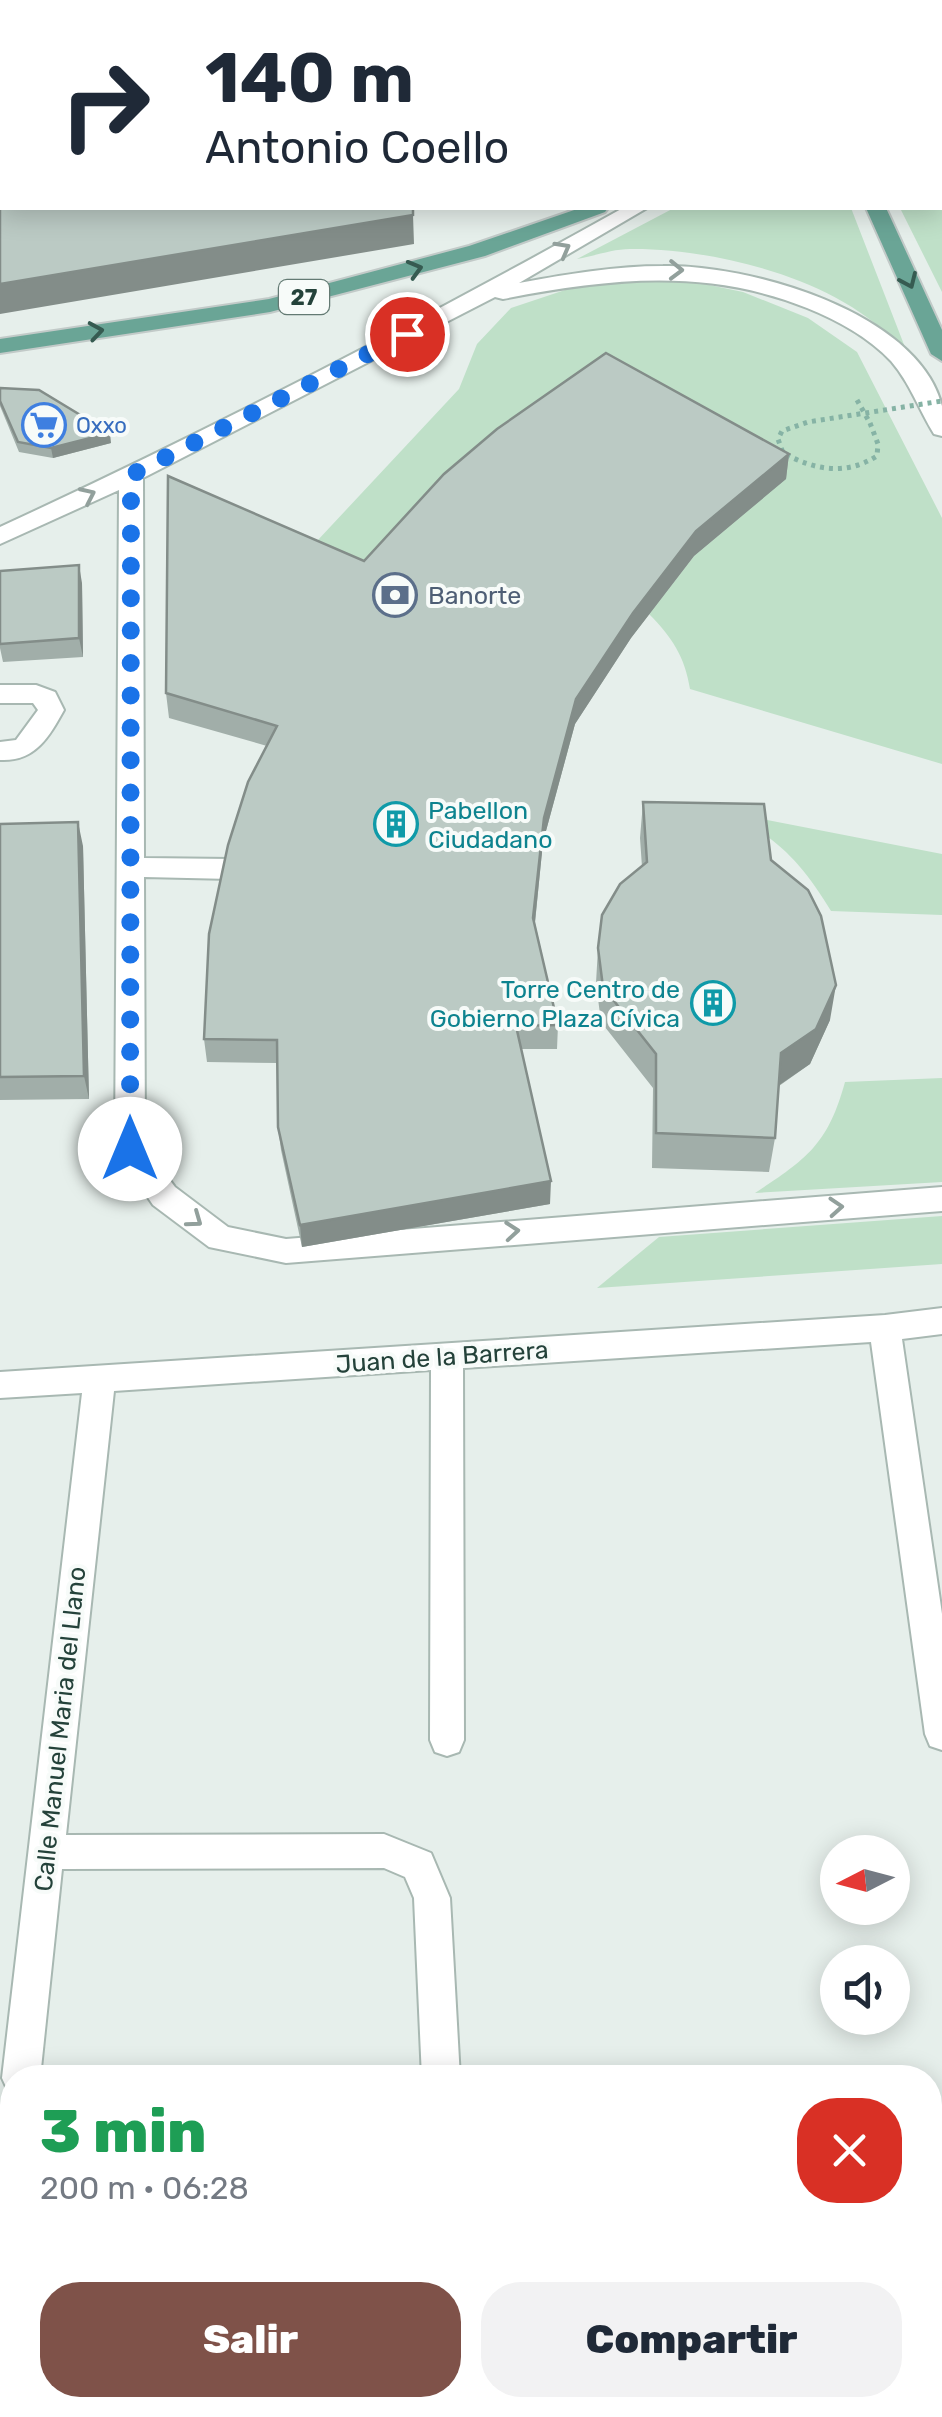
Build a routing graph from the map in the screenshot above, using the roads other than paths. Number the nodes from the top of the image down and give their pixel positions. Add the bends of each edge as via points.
1 (592, 210) edge
2 (633, 210) edge
3 (877, 210) edge
4 (476, 298) junction
5 (0, 346) edge
6 (942, 354) edge
7 (942, 429) edge
8 (131, 475) junction
9 (3, 527) edge
10 (0, 694) edge
11 (0, 751) edge
12 (130, 867) junction
13 (231, 870) edge
14 (942, 1199) edge
15 (942, 1321) edge
16 (885, 1328) junction
17 (446, 1357) junction
18 (99, 1381) junction
19 (0, 1384) edge
20 (942, 1734) edge
21 (447, 1740) dead end
22 (46, 1852) junction
23 (22, 2065) edge
24 (439, 2065) edge

5 -> 1 main road, 27 via 270,305 476,251
4 -> 2 street
3 -> 6 main road
4 -> 7 street via 665,269 781,286 880,339 910,369
4 - 8 street
9 -> 8 street
8 - 12 street
10 - 11 street via 36,694 52,710 23,750
12 - 13 street
12 -> 14 street via 130,1149 164,1196 220,1238 286,1251
15 - 16 street, Juan de la Barrera
16 - 17 street, Juan de la Barrera
16 - 20 street
17 - 18 street, Juan de la Barrera
17 - 21 street
18 - 19 street, Juan de la Barrera
18 - 22 street, Calle Manuel Maria del Llano
22 - 23 street, Calle Manuel Maria del Llano
22 - 24 street via 384,1851 418,1865 432,1898

